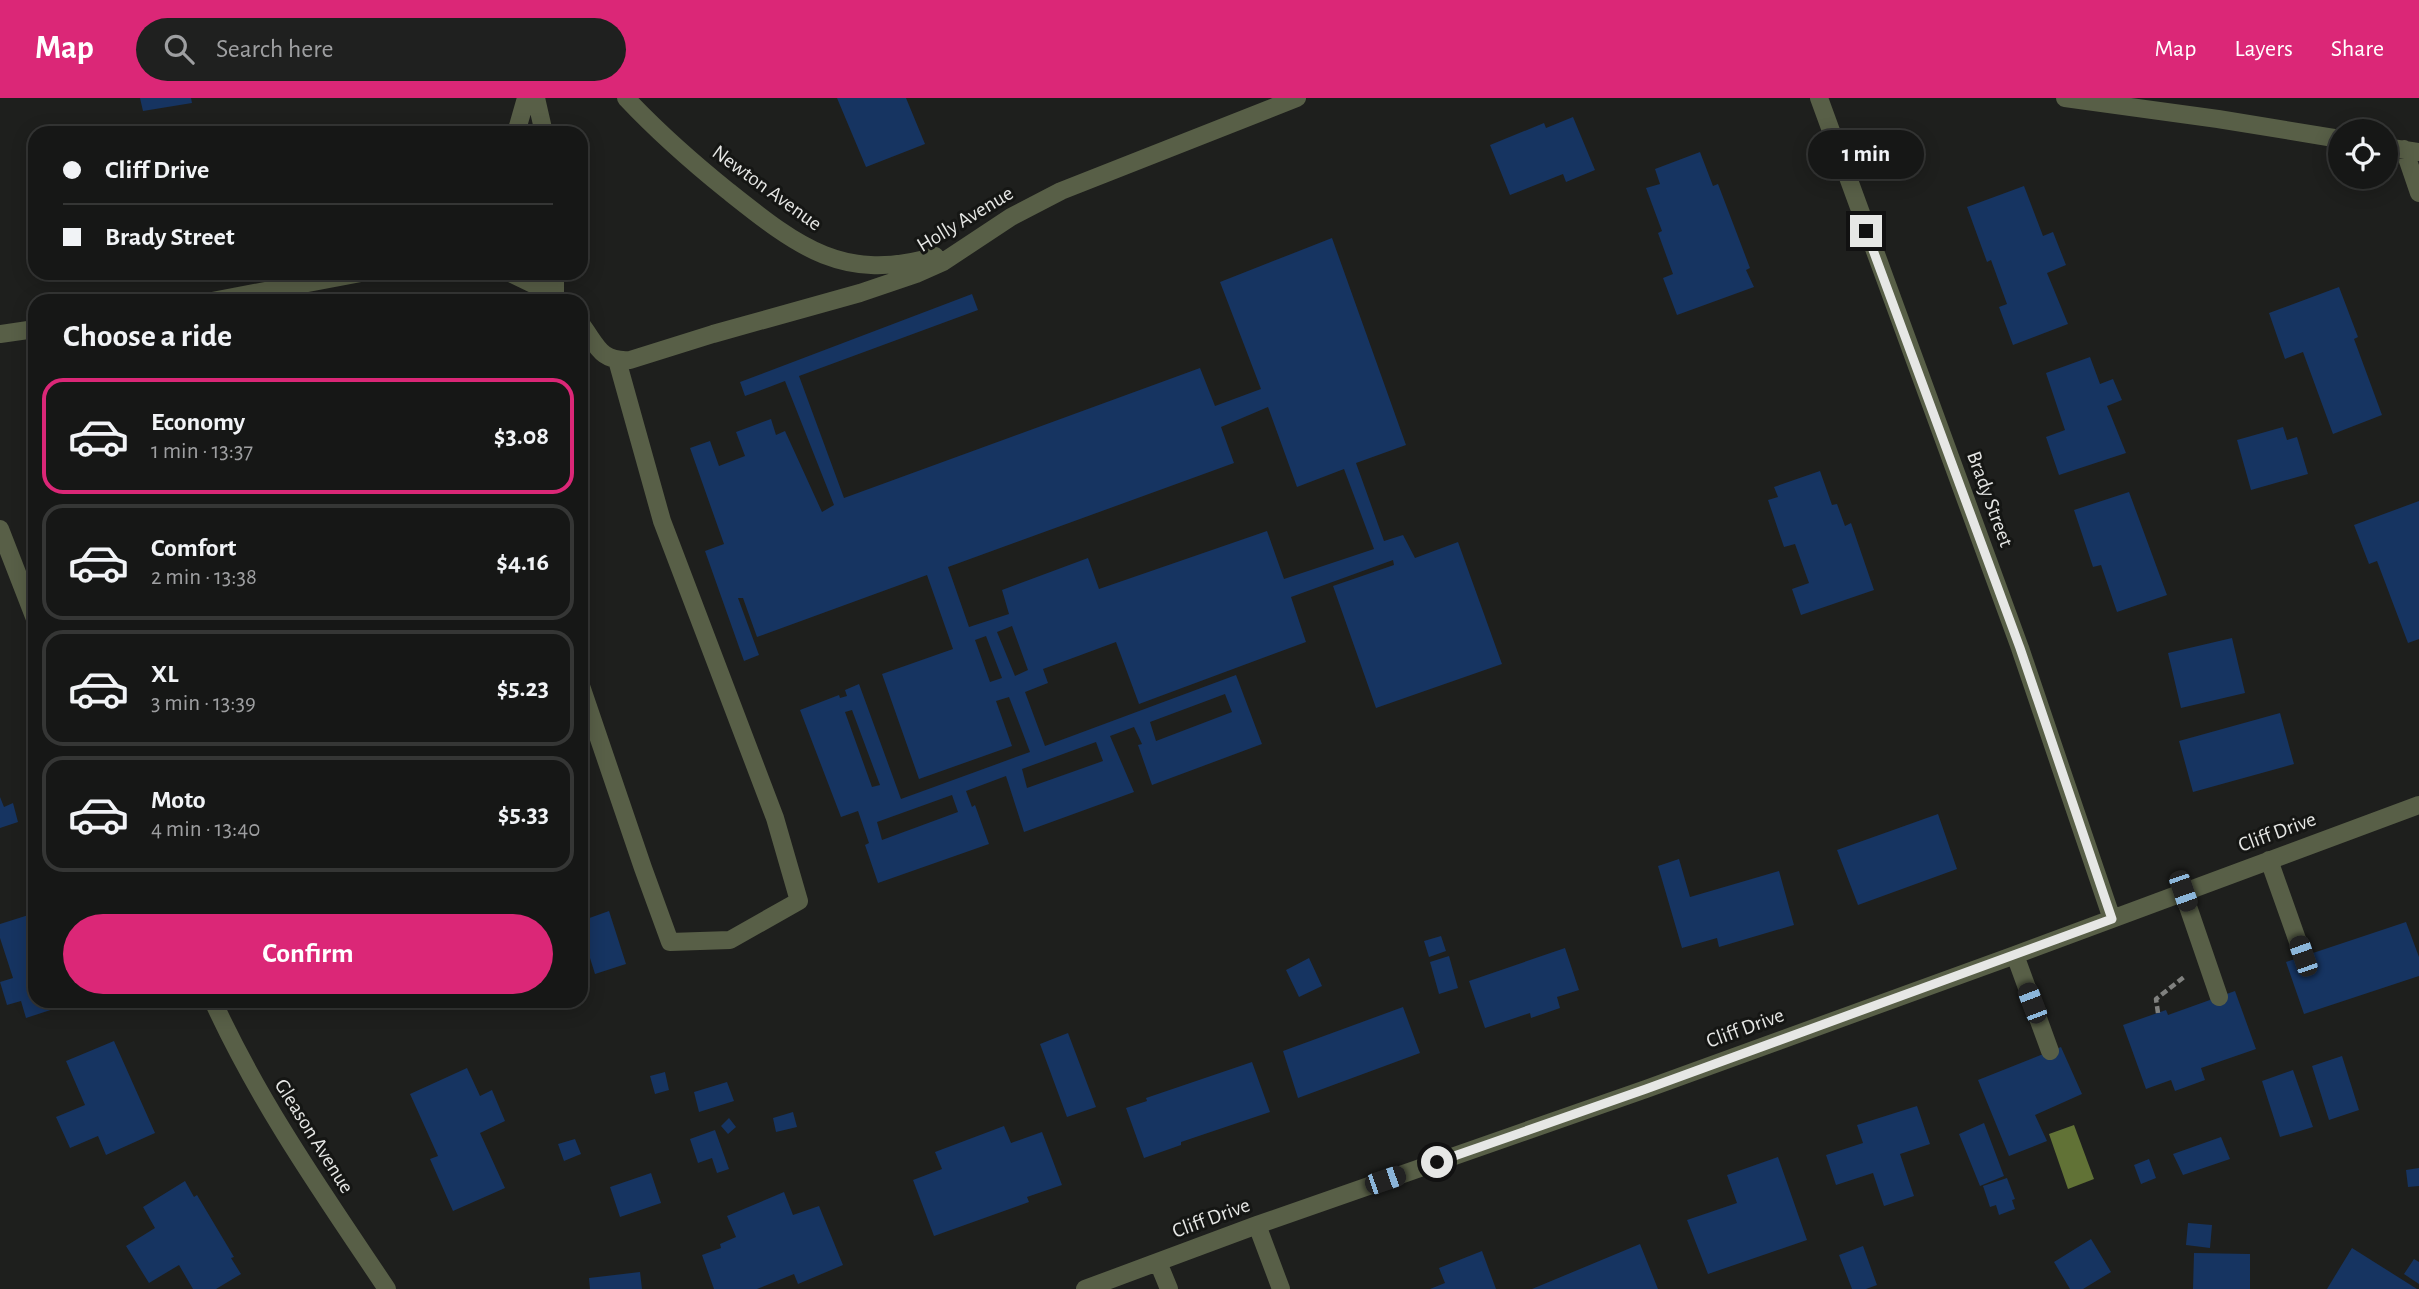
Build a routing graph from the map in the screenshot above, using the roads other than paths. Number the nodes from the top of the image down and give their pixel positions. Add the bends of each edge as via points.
1 (526, 98) edge
2 (536, 98) edge
3 (626, 98) edge
4 (1297, 98) edge
5 (1819, 98) edge
6 (2065, 98) edge
7 (518, 126) edge
8 (542, 126) edge
9 (2328, 137) edge
10 (2411, 150) edge
11 (2419, 194) edge
12 (983, 235) junction
13 (324, 280) edge
14 (522, 280) edge
15 (249, 294) edge
16 (545, 294) edge
17 (28, 330) edge
18 (0, 334) edge
19 (588, 334) edge
20 (617, 360) junction
21 (0, 528) edge
22 (28, 600) edge
23 (588, 707) edge
24 (2419, 805) edge
25 (2269, 860) junction
26 (2183, 891) junction
27 (2112, 919) junction
28 (2015, 956) junction
29 (2303, 956) dead end
30 (2219, 997) dead end
31 (217, 1008) edge
32 (2050, 1051) dead end
33 (1257, 1225) junction
34 (1158, 1262) junction
35 (387, 1289) edge
36 (1085, 1289) edge
37 (1169, 1289) edge
38 (1281, 1289) edge

1 - 7 street
2 - 8 street
3 - 12 street, Newton Avenue via 705,172 779,231 821,254 852,263 895,265 949,251
4 - 12 street, Holly Avenue via 1061,191
5 - 27 street, Brady Street via 2020,648
6 - 9 street
10 - 11 street
12 - 20 street, Holly Avenue via 943,262 888,284 630,360
13 - 15 street
14 - 16 street
17 - 18 street
19 - 20 street via 599,351
20 - 23 street via 662,521 775,818 799,901 730,940 670,942
21 - 22 street
24 - 25 street, Cliff Drive
25 - 26 street, Cliff Drive
25 - 29 street
26 - 27 street, Cliff Drive
26 - 30 street
27 - 28 street, Cliff Drive
28 - 32 street
28 - 33 street, Cliff Drive
31 - 35 street, Gleason Avenue via 273,1116
33 - 34 street, Cliff Drive
33 - 38 street
34 - 36 street, Cliff Drive
34 - 37 street

